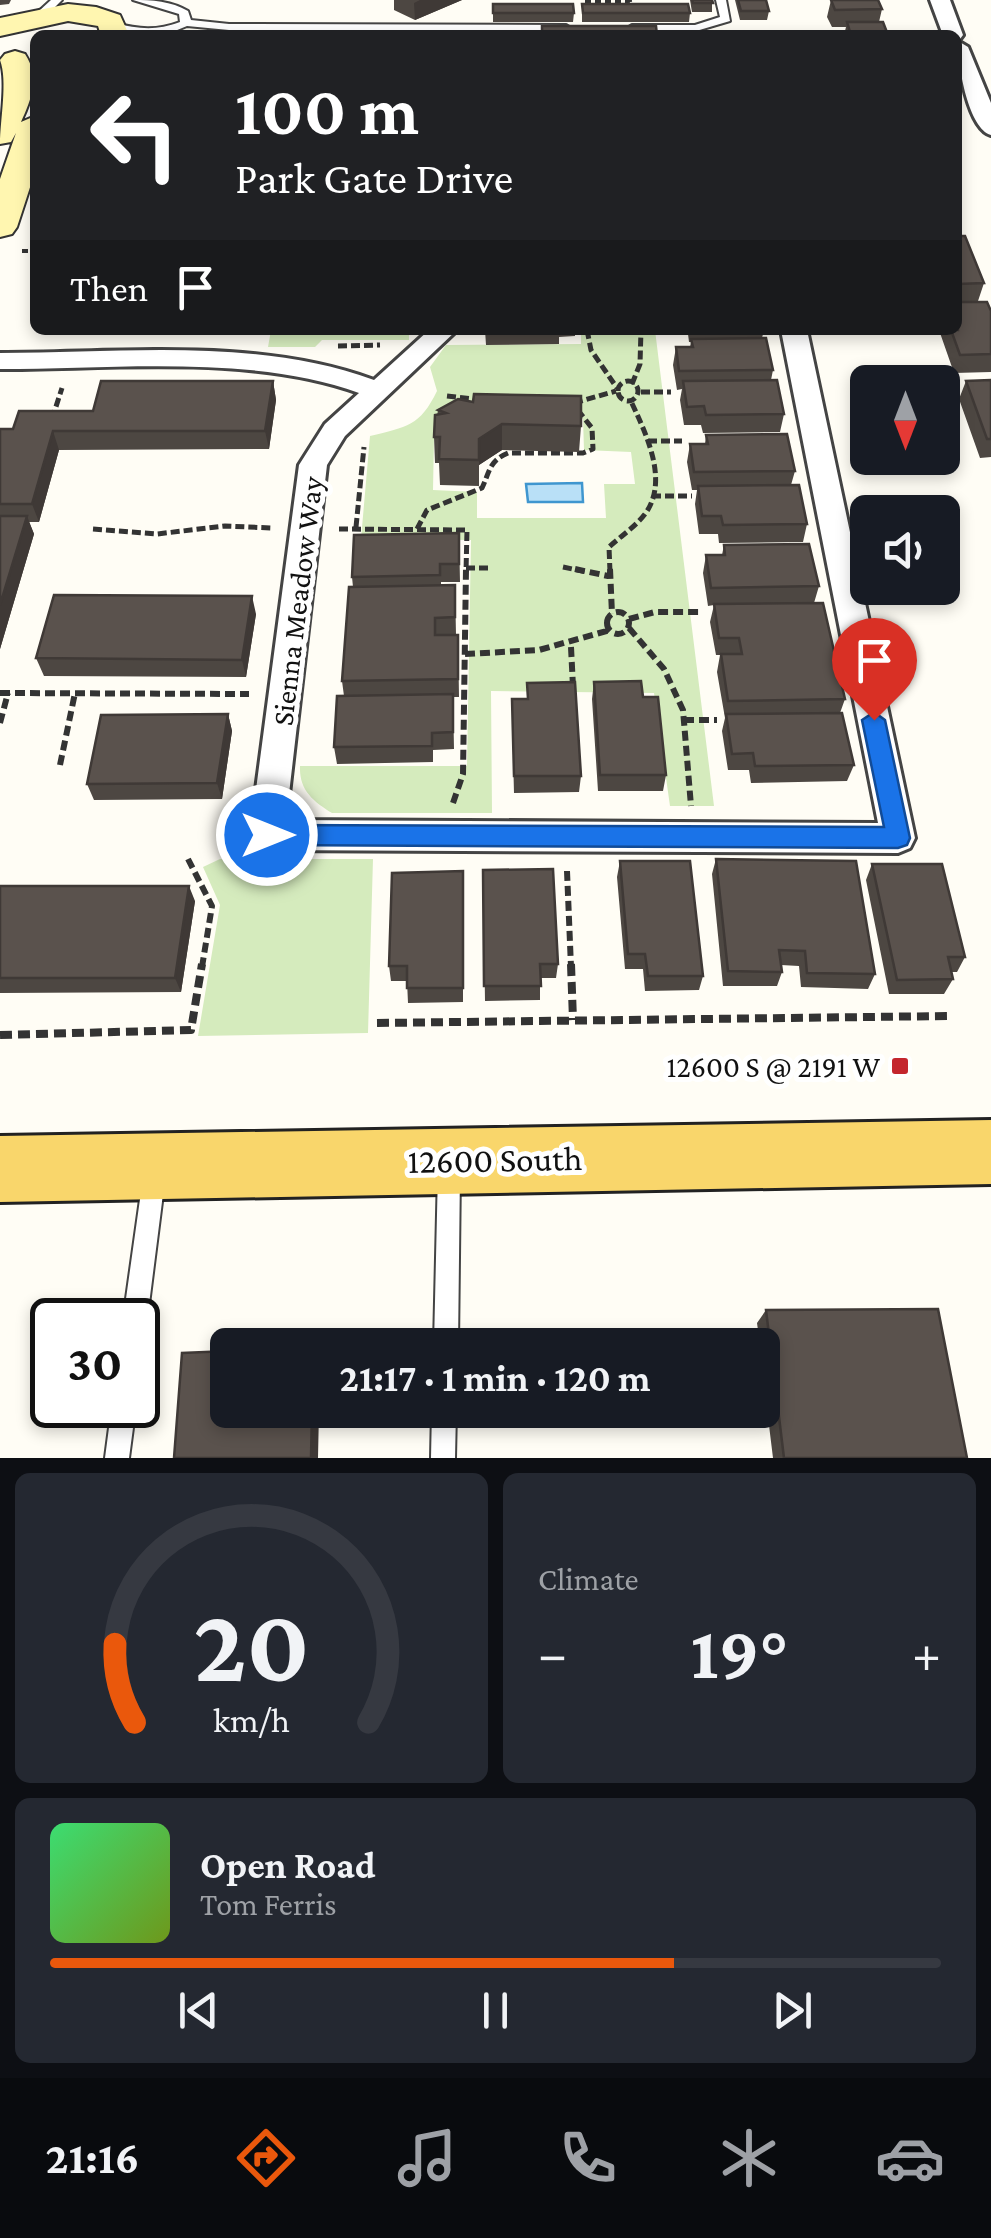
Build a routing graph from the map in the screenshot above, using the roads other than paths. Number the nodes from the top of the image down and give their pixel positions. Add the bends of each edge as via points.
1 (138, 0) edge
2 (721, 0) edge
3 (940, 0) edge
4 (50, 7) edge
5 (104, 19) edge
6 (186, 24) junction
7 (229, 27) junction
8 (582, 28) edge
9 (620, 28) edge
10 (145, 30) edge
11 (166, 30) edge
12 (224, 30) edge
13 (950, 30) edge
14 (8, 45) edge
15 (962, 57) edge
16 (991, 129) edge
17 (0, 135) edge
18 (30, 149) edge
19 (11, 239) edge
20 (438, 335) edge
21 (795, 335) edge
22 (0, 362) edge
23 (376, 390) junction
24 (991, 1152) edge
25 (449, 1160) junction
26 (155, 1167) junction
27 (0, 1169) edge
28 (139, 1298) edge
29 (446, 1328) edge
30 (121, 1428) edge
31 (444, 1428) edge
32 (117, 1458) edge
33 (444, 1458) edge

1 - 6 lane via 176,8
2 - 9 lane via 726,19 696,28
3 - 13 street
4 - 5 street
4 - 14 street
5 - 10 lane
6 - 7 lane
6 - 11 lane
7 - 8 lane
7 - 12 lane
14 - 17 street via 20,85
15 - 16 street
18 - 19 street
20 - 23 street, Sienna Meadow Way
21 - 23 street, Sienna Meadow Way via 898,838 267,835 312,465 335,430
22 - 23 street via 252,360 324,371
24 - 25 main road, 12600 South
25 - 26 main road, 12600 South
25 - 29 lane
26 - 27 main road, 12600 South
26 - 28 lane
30 - 32 lane
31 - 33 lane

